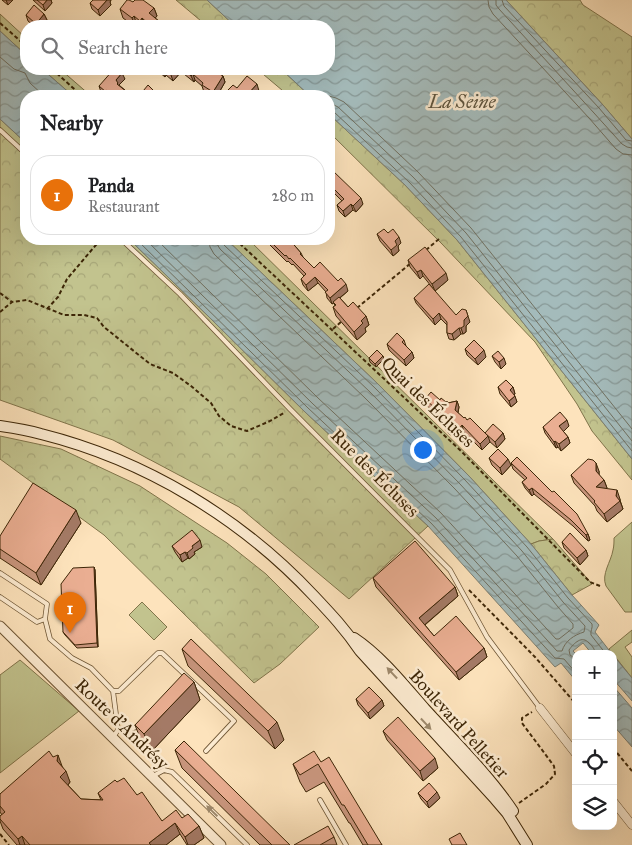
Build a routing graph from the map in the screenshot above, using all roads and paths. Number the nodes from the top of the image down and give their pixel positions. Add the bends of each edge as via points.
1 (0, 23) edge
2 (20, 41) edge
3 (59, 75) edge
4 (75, 90) edge
5 (0, 130) edge
6 (20, 148) edge
7 (439, 239) dead end
8 (96, 245) edge
9 (127, 245) edge
10 (242, 245) edge
11 (424, 252) edge
12 (416, 258) edge
13 (0, 293) edge
14 (12, 302) junction
15 (47, 309) junction
16 (0, 312) edge
17 (352, 313) edge
18 (346, 318) edge
19 (333, 329) junction
20 (290, 409) junction
21 (0, 426) edge
22 (0, 573) edge
23 (600, 586) dead end
24 (470, 590) dead end
25 (0, 597) edge
26 (45, 619) junction
27 (0, 626) edge
28 (349, 634) junction
29 (190, 679) junction
30 (185, 684) edge
31 (113, 690) junction
32 (572, 699) edge
33 (540, 708) junction
34 (146, 723) edge
35 (116, 734) junction
36 (572, 749) edge
37 (206, 751) dead end
38 (617, 753) edge
39 (632, 770) edge
40 (153, 777) junction
41 (320, 800) dead end
42 (617, 806) edge
43 (512, 810) junction
44 (632, 825) edge
45 (0, 834) edge
46 (9, 845) edge
47 (221, 845) edge
48 (247, 845) edge
49 (346, 845) edge
50 (527, 845) edge
51 (534, 845) edge

1 - 2 path
3 - 4 path
5 - 6 lane
7 - 11 path
8 - 15 path
9 - 20 lane, Rue des Écluses via 180,294
10 - 19 path, Quai des Écluses
12 - 17 path
13 - 14 path
14 - 15 path via 27,300
14 - 16 path
15 - 20 path via 64,315 96,318 150,364 173,373 191,386 231,426 247,431
18 - 19 path
19 - 23 path, Quai des Écluses via 461,451 590,582
20 - 33 lane, Rue des Écluses via 450,570 486,637
21 - 28 main road, Boulevard Pelletier via 40,433 94,451 153,476 193,498 276,559
22 - 26 lane via 47,604
24 - 32 path
25 - 26 lane via 37,622
26 - 31 lane via 50,639 72,658 91,668
27 - 35 street, Route d'Andrésy via 59,686
43 -> 28 main road, Boulevard Pelletier via 401,682 365,645
28 -> 50 main road, Boulevard Pelletier via 360,651 495,799
29 - 30 lane
29 - 31 lane via 162,653 118,691
29 - 37 lane via 234,721
31 - 35 lane
33 - 36 street, Rue des Écluses
33 - 43 path via 522,718 522,723 554,766 555,774
34 - 35 lane
35 - 40 street, Route d'Andrésy
38 - 39 path
40 - 47 street, Route d'Andrésy
48 -> 40 lane via 172,772 164,770
41 - 49 lane
42 - 44 street
43 - 51 main road, Boulevard Pelletier
45 - 46 path

